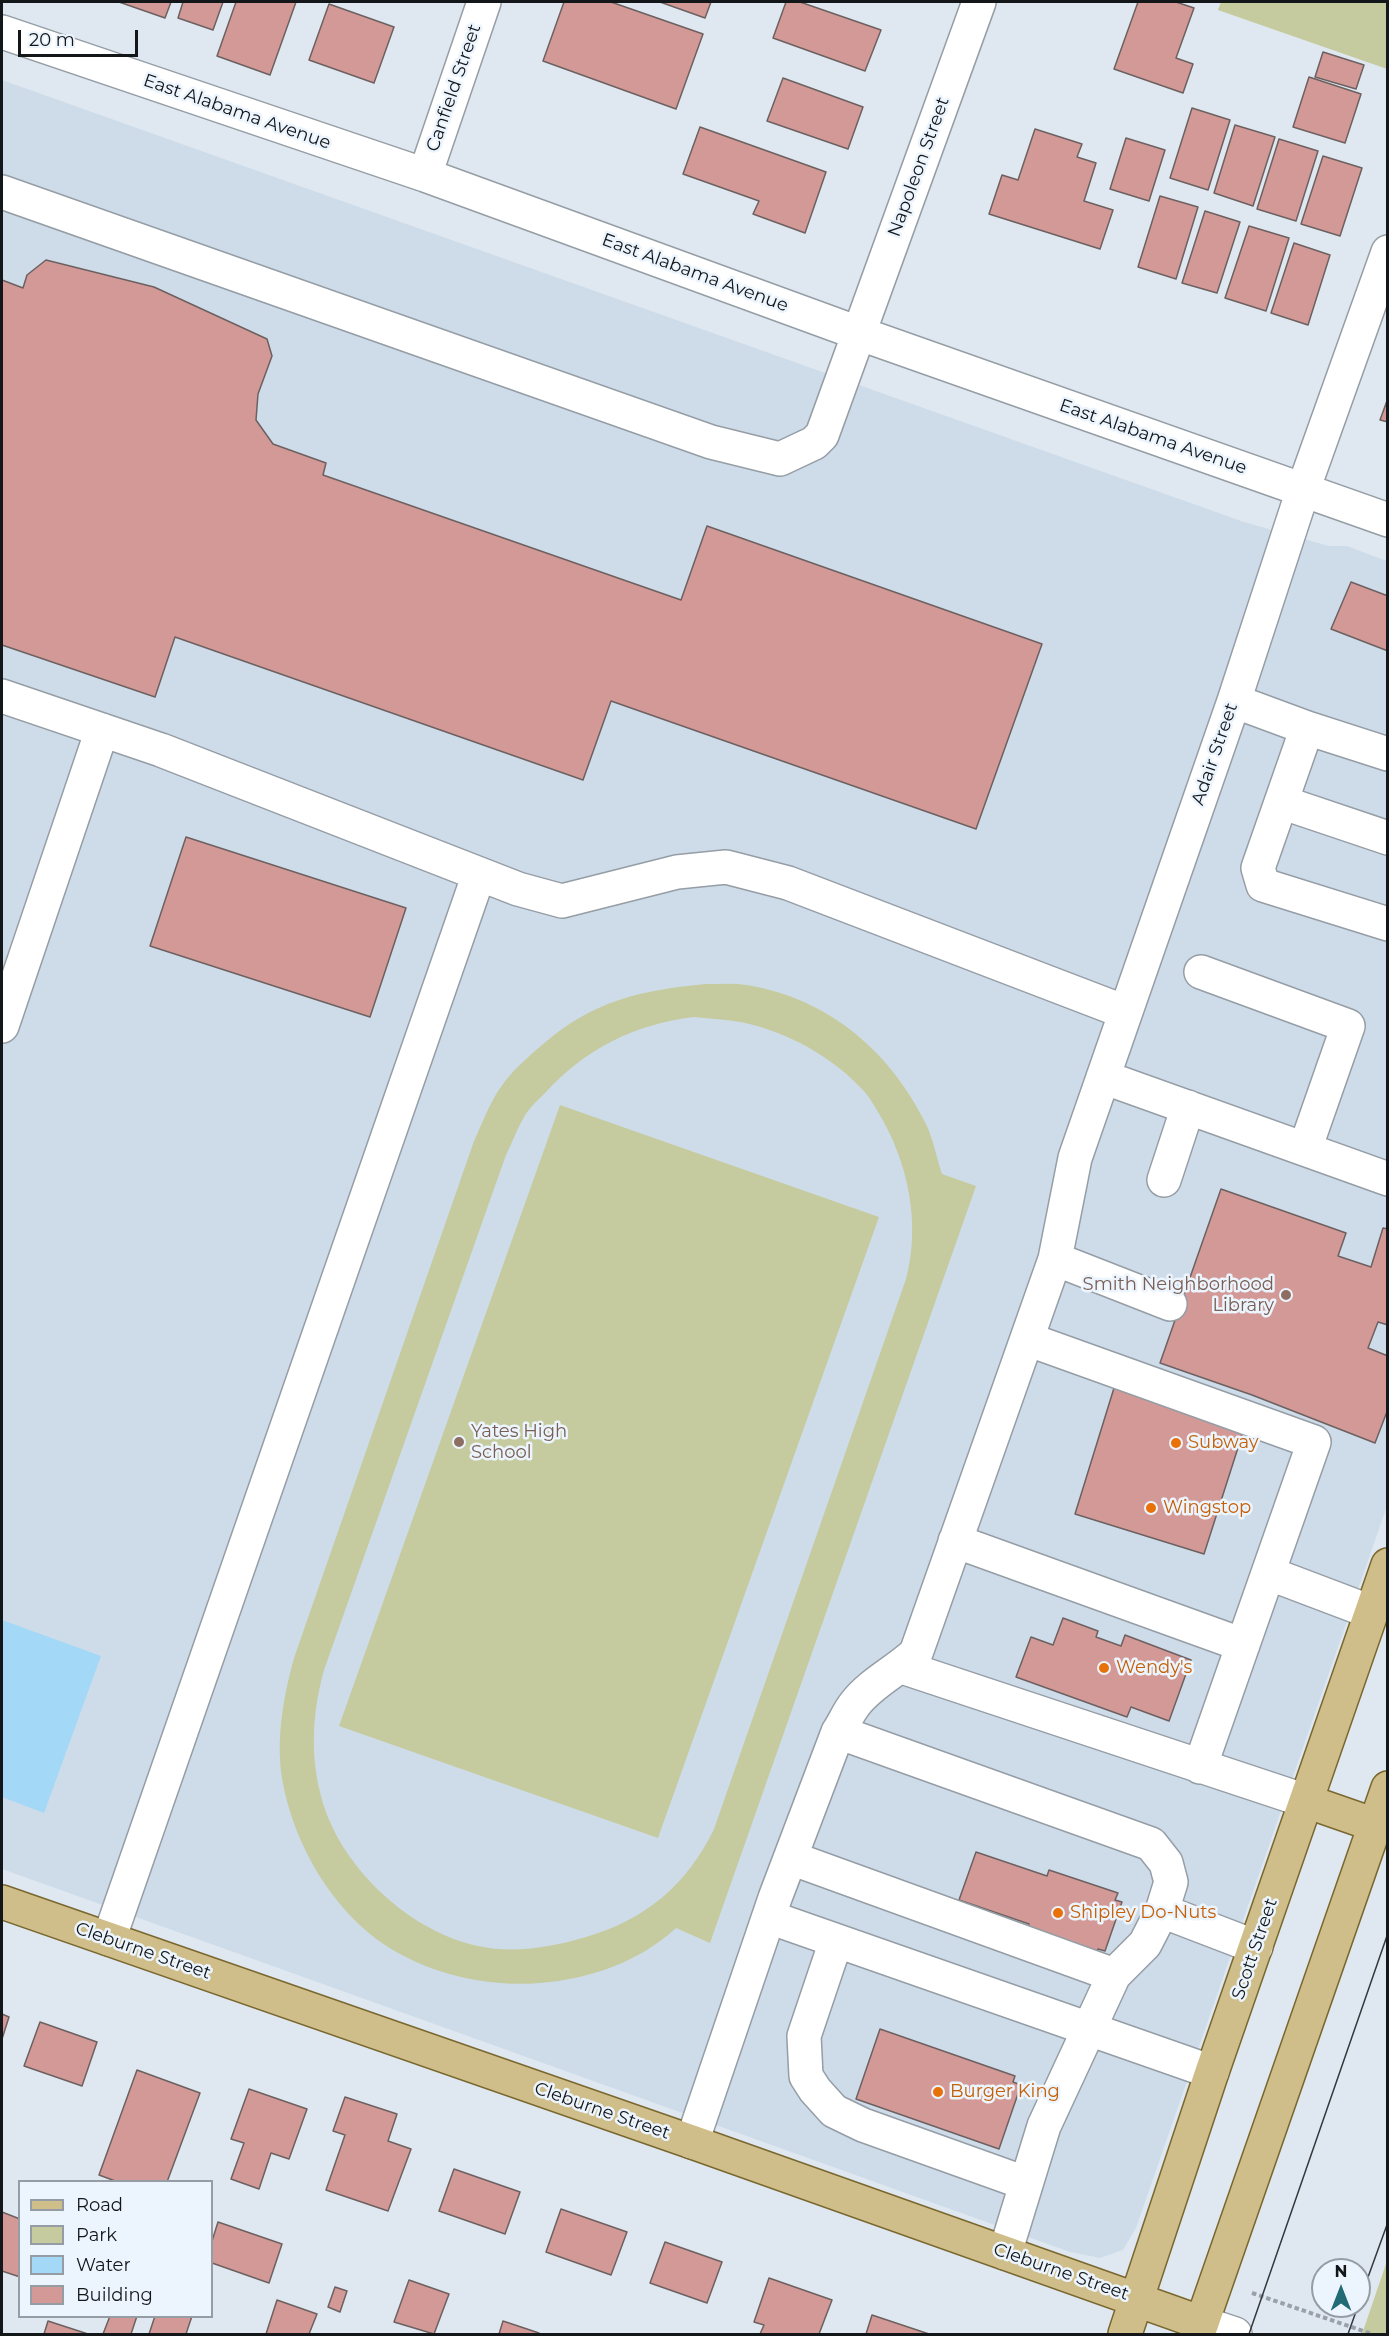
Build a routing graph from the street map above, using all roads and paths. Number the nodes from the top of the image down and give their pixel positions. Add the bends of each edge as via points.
1 (484, 2) edge
2 (979, 2) edge
3 (2, 32) edge
4 (425, 175) junction
5 (2, 192) edge
6 (1388, 252) edge
7 (858, 333) junction
8 (1304, 490) junction
9 (1388, 520) edge
10 (2, 696) edge
11 (1234, 701) junction
12 (1307, 728) junction
13 (102, 730) junction
14 (1388, 754) edge
15 (1281, 802) junction
16 (1388, 838) edge
17 (479, 874) junction
18 (1388, 924) edge
19 (1201, 972) dead end
20 (1125, 1012) junction
21 (2, 1026) edge
22 (1102, 1077) junction
23 (1188, 1107) junction
24 (1305, 1149) junction
25 (1388, 1179) edge
26 (1164, 1180) dead end
27 (1055, 1259) junction
28 (1170, 1304) dead end
29 (1027, 1339) junction
30 (955, 1541) junction
31 (1388, 1565) edge
32 (1268, 1573) junction
33 (1371, 1612) junction
34 (1243, 1645) junction
35 (902, 1667) junction
36 (838, 1732) junction
37 (1200, 1767) junction
38 (1388, 1788) edge
39 (1306, 1801) junction
40 (1375, 1826) junction
41 (791, 1858) junction
42 (2, 1902) edge
43 (1162, 1911) junction
44 (769, 1917) junction
45 (109, 1939) junction
46 (836, 1941) junction
47 (1256, 1947) junction
48 (1114, 1975) junction
49 (1089, 2029) junction
50 (1212, 2072) junction
51 (692, 2142) junction
52 (1026, 2183) junction
53 (1005, 2253) junction
54 (1244, 2290) dead end
55 (1138, 2300) junction
56 (1200, 2329) edge
57 (1125, 2334) edge
58 (1236, 2334) edge
59 (1371, 2334) edge

1 - 4 street, Canfield Street
2 - 7 street, Napoleon Street
3 - 4 street, East Alabama Avenue
4 - 7 street, East Alabama Avenue
5 - 7 street, Napoleon Street via 711,442 780,459 822,435
6 - 8 street, Adair Street
7 - 8 street, East Alabama Avenue
8 - 9 street, East Alabama Avenue
8 - 11 street, Adair Street
10 - 13 street
11 - 12 street
11 - 20 street, Adair Street
12 - 14 street
12 - 15 street
13 - 17 street
13 - 21 street
15 - 16 street
15 - 18 street via 1258,868 1263,885
17 - 20 street via 518,890 562,901 677,872 726,867 788,883
17 - 45 street
19 - 24 street via 1348,1026
20 - 22 street, Adair Street
22 - 23 street
22 - 27 street, Adair Street via 1075,1158
23 - 24 street
23 - 26 street
24 - 25 street
27 - 28 street
27 - 29 street, Adair Street
29 - 30 street, Adair Street
29 - 32 street via 1314,1442
30 - 34 street
30 - 35 street, Adair Street via 916,1653
31 - 33 main road, Scott Street
32 - 33 street
32 - 34 street
33 - 39 main road, Scott Street
34 - 37 street
35 - 36 street via 856,1703
35 - 37 street
36 - 41 street
36 - 43 street via 1151,1844 1166,1863 1171,1882
37 - 39 street
38 - 40 main road
39 - 40 main road
39 - 47 main road, Scott Street
40 - 56 main road
41 - 44 street
41 - 48 street
42 - 45 main road, Cleburne Street
43 - 47 street
43 - 48 street via 1145,1944
44 - 46 street
44 - 51 street
45 - 51 main road, Cleburne Street
46 - 49 street
46 - 52 street via 804,2036 806,2076 815,2090 834,2111 863,2125
47 - 50 main road, Scott Street
48 - 49 street
49 - 50 street
49 - 52 street via 1044,2126
50 - 55 main road, Scott Street
51 - 53 main road, Cleburne Street
52 - 53 street
53 - 55 main road, Cleburne Street
54 - 59 path
55 - 56 main road, Cleburne Street
55 - 57 main road, Scott Street
56 - 58 street

